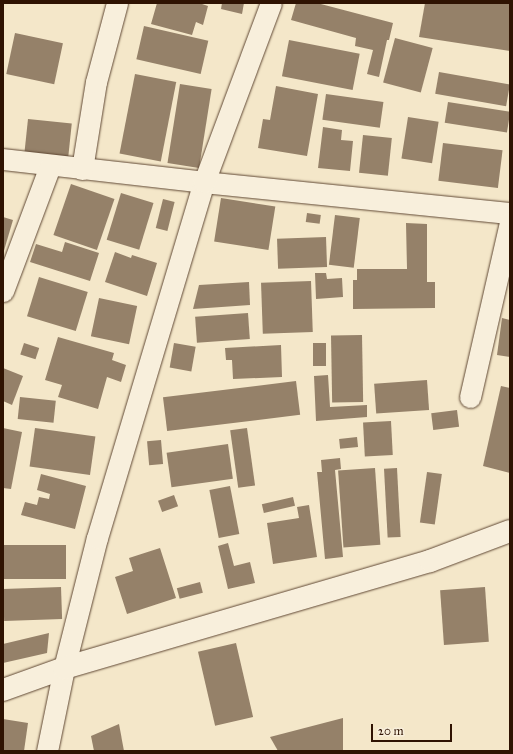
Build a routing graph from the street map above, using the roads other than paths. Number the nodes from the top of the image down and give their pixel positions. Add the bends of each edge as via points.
1 (117, 3) edge
2 (271, 3) edge
3 (3, 159) edge
4 (50, 166) junction
5 (82, 169) junction
6 (204, 182) junction
7 (510, 213) edge
8 (510, 223) edge
9 (3, 291) edge
10 (470, 398) dead end
11 (510, 531) edge
12 (64, 668) junction
13 (3, 690) edge
14 (47, 751) edge

1 - 5 street via 96,82
2 - 6 street
3 - 4 street
4 - 5 street
4 - 9 street
5 - 6 street
6 - 7 street
6 - 12 street via 97,538
8 - 10 street
11 - 12 street via 430,561
12 - 13 street
12 - 14 street

